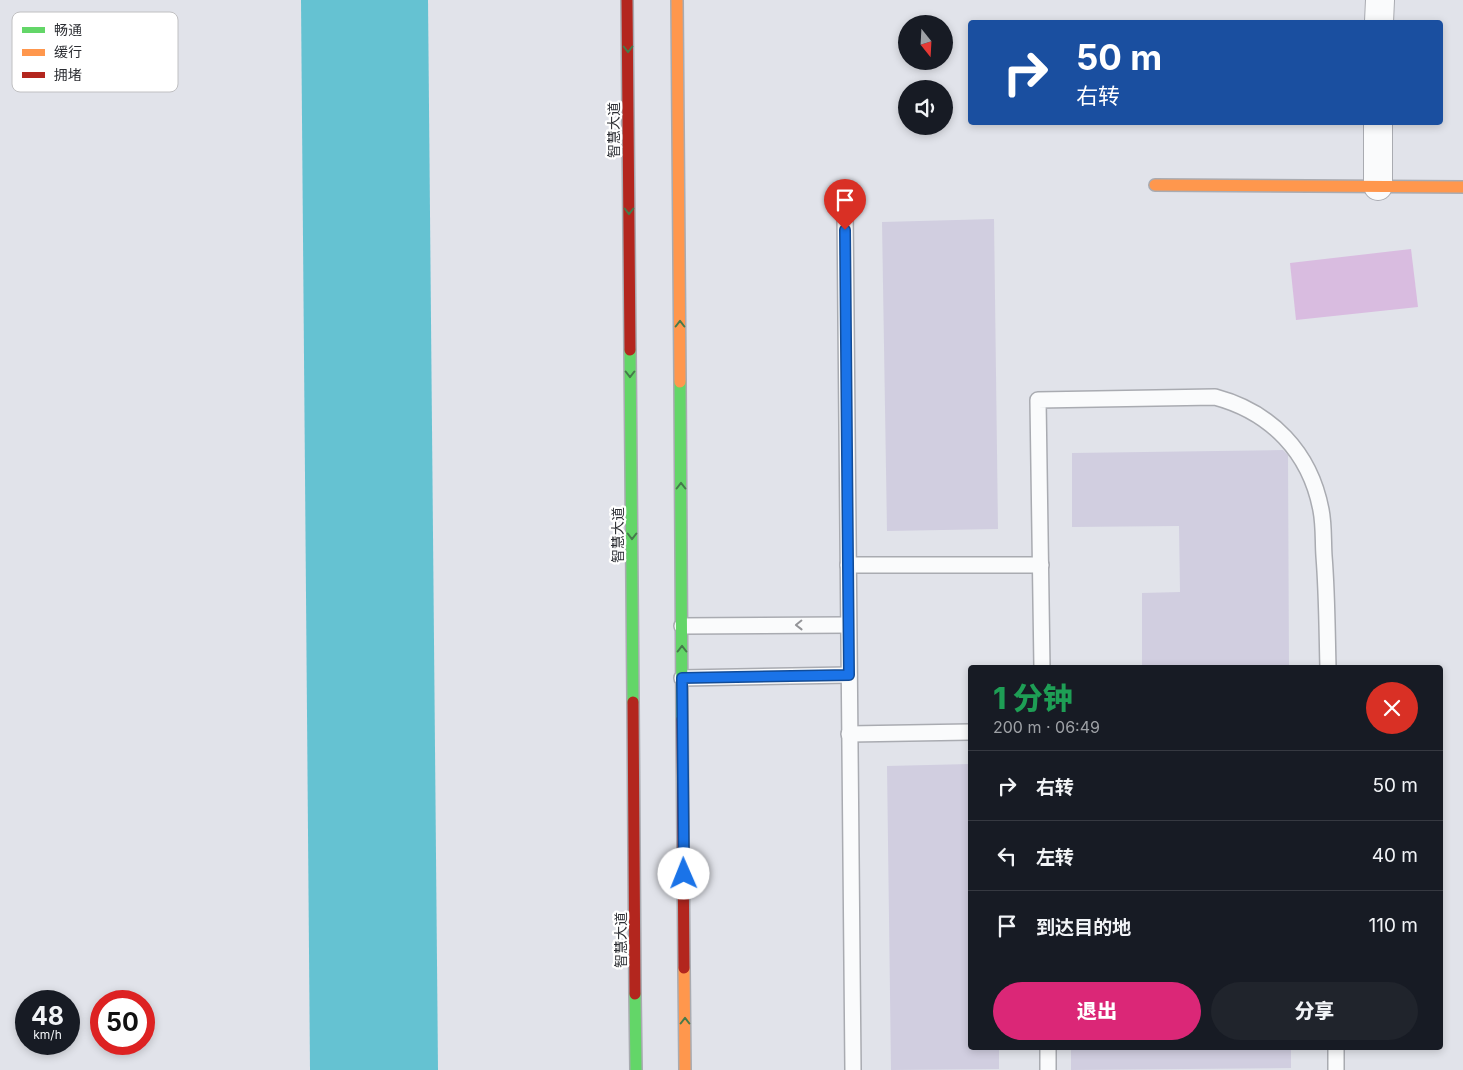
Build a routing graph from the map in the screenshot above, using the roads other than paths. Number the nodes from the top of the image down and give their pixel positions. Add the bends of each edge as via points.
1 (627, 0) edge
2 (677, 0) edge
3 (1380, 0) edge
4 (1379, 20) edge
5 (1378, 125) edge
6 (1155, 184) dead end
7 (1378, 186) junction
8 (1463, 187) edge
9 (844, 210) dead end
10 (848, 565) junction
11 (1040, 566) junction
12 (848, 625) junction
13 (682, 626) junction
14 (1042, 665) edge
15 (1328, 665) edge
16 (849, 675) junction
17 (682, 678) junction
18 (968, 732) edge
19 (849, 734) junction
20 (1048, 1050) edge
21 (1336, 1050) edge
22 (636, 1070) edge
23 (685, 1070) edge
24 (853, 1070) edge
25 (1048, 1070) edge
26 (1336, 1070) edge

1 -> 22 main road, 智慧大道
13 -> 2 main road
3 - 4 street
5 - 7 street
6 - 7 main road
7 - 8 main road
9 - 10 lane
10 - 11 lane
10 - 12 lane
11 - 14 lane
11 - 15 lane via 1038,400 1215,397 1235,402 1284,434 1316,487 1326,584
12 -> 13 lane
12 - 16 lane
17 -> 13 main road
16 - 17 lane
16 - 19 lane
23 -> 17 main road
18 - 19 lane
19 - 24 lane
20 - 25 lane
21 - 26 lane

